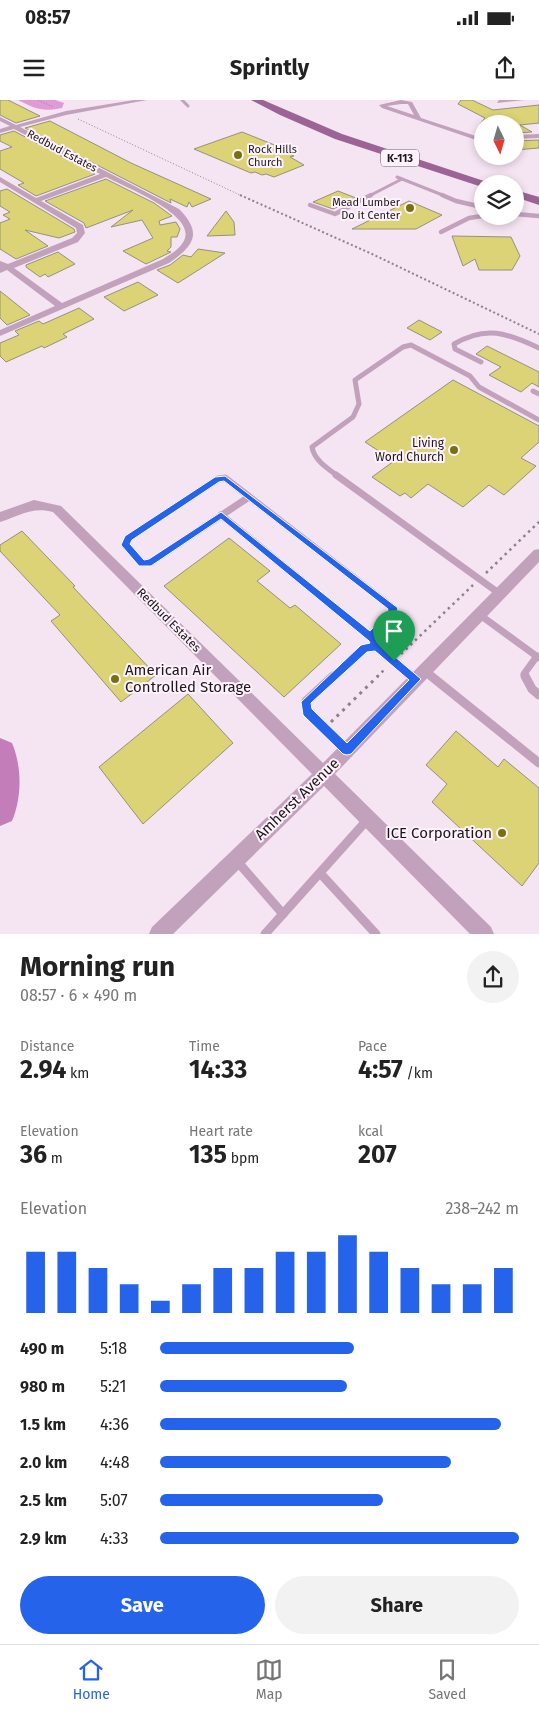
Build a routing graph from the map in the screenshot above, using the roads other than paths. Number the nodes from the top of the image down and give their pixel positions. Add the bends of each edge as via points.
1 (144, 100) edge
2 (182, 100) edge
3 (256, 100) edge
4 (522, 100) edge
5 (117, 102) edge
6 (498, 102) dead end
7 (188, 106) dead end
8 (0, 119) edge
9 (419, 119) junction
10 (16, 127) junction
11 (0, 131) edge
12 (539, 136) edge
13 (474, 137) edge
14 (524, 137) edge
15 (107, 174) junction
16 (397, 177) dead end
17 (0, 178) edge
18 (402, 179) junction
19 (474, 181) edge
20 (524, 196) edge
21 (36, 200) junction
22 (539, 201) edge
23 (310, 205) dead end
24 (474, 205) edge
25 (524, 215) edge
26 (539, 216) edge
27 (474, 217) edge
28 (441, 232) dead end
29 (0, 262) edge
30 (4, 269) edge
31 (61, 306) junction
32 (0, 333) edge
33 (539, 348) edge
34 (482, 362) dead end
35 (533, 391) dead end
36 (539, 394) edge
37 (539, 420) edge
38 (249, 497) junction
39 (221, 515) junction
40 (0, 517) edge
41 (539, 554) edge
42 (500, 594) junction
43 (480, 615) junction
44 (372, 638) junction
45 (376, 647) junction
46 (538, 657) edge
47 (421, 675) junction
48 (539, 695) edge
49 (347, 750) junction
50 (539, 763) edge
51 (324, 773) junction
52 (369, 818) junction
53 (235, 860) junction
54 (320, 873) junction
55 (283, 914) junction
56 (159, 934) edge
57 (265, 934) edge
58 (376, 934) edge
59 (484, 934) edge

1 - 5 street
2 - 7 lane
3 - 19 main road, K-113 via 354,144
4 - 6 street
5 - 10 street via 66,112
8 - 10 street, Redbud Estates
9 - 9 street via 410,103 382,104 384,107
9 - 13 street
10 - 11 street, Redbud Estates
10 - 15 street, Redbud Estates
12 - 14 street
15 - 21 street, Redbud Estates
15 - 31 street, Redbud Estates via 182,215 189,224 189,241 166,261
16 - 18 lane
17 - 21 street
18 - 23 lane via 334,214
18 - 24 lane
20 - 22 main road
21 - 30 street via 80,227 81,233 75,240
25 - 26 lane
27 - 28 lane
29 - 30 street
30 - 31 street
31 - 32 street, Redbud Estates
33 - 34 lane via 506,333 492,332 454,344 462,354
35 - 36 lane
37 - 42 lane via 480,387 470,376 411,345 403,347 355,380 359,404 353,417 312,447 313,454 324,466
38 - 39 lane
38 - 39 lane via 225,478 218,479 128,538 126,545 142,563 151,562
38 - 44 lane via 393,608 391,616
39 - 44 lane
40 - 51 street, Redbud Estates via 25,506 43,504 57,509
41 - 42 street, Amherst Avenue
42 - 43 street, Amherst Avenue
43 - 46 lane
43 - 47 street, Amherst Avenue
44 - 45 lane
45 - 47 lane
45 - 49 lane via 364,648 306,702 307,712
46 - 48 lane via 524,674
47 - 49 street, Amherst Avenue
47 - 50 lane
49 - 51 street, Amherst Avenue
51 - 52 street, Redbud Estates
51 - 53 street, Amherst Avenue
52 - 54 lane
52 - 59 street, Redbud Estates
53 - 55 lane
53 - 56 street, Amherst Avenue
54 - 55 lane
54 - 58 lane
55 - 57 lane

